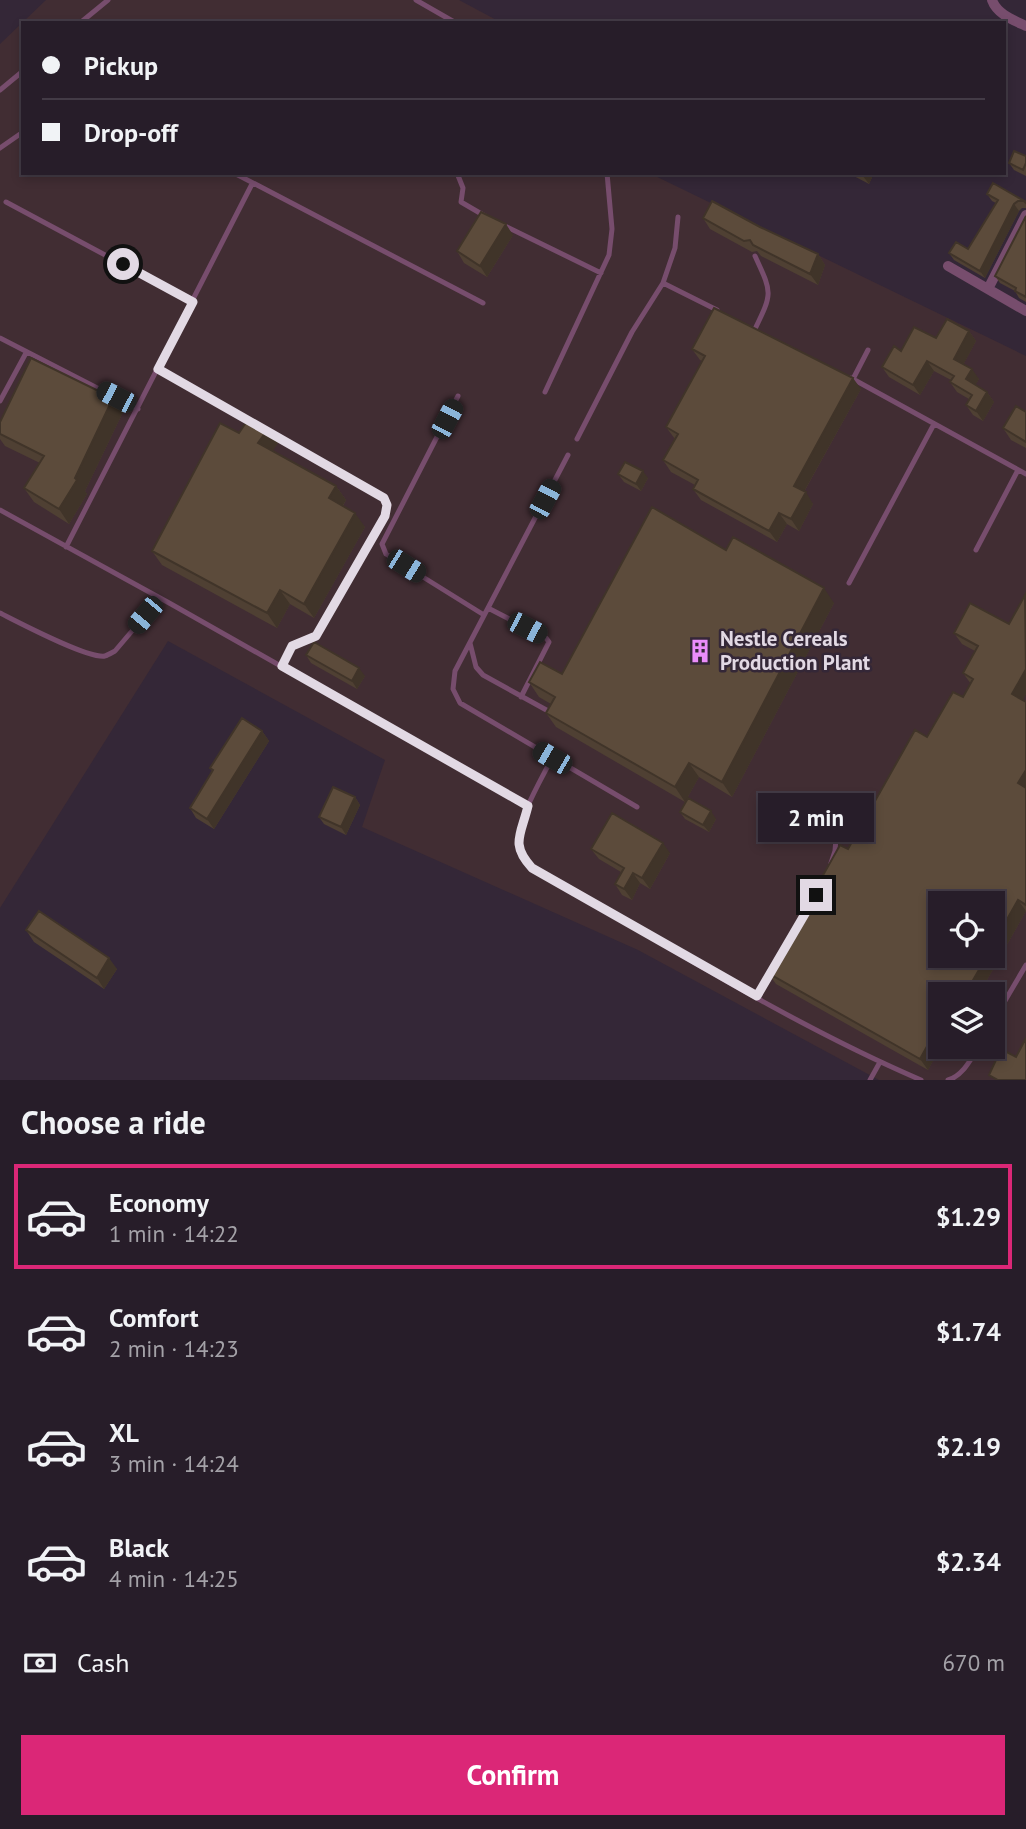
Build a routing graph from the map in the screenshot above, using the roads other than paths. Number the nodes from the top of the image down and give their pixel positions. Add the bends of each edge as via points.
1 (108, 0) edge
2 (416, 0) edge
3 (992, 0) edge
4 (82, 21) edge
5 (453, 21) edge
6 (1026, 26) edge
7 (21, 73) edge
8 (0, 90) edge
9 (21, 133) edge
10 (0, 148) edge
11 (237, 175) edge
12 (458, 175) edge
13 (607, 175) edge
14 (252, 184) junction
15 (6, 202) dead end
16 (1026, 215) edge
17 (487, 217) edge
18 (678, 217) dead end
19 (498, 222) edge
20 (755, 256) edge
21 (948, 266) dead end
22 (601, 273) junction
23 (663, 283) junction
24 (988, 289) junction
25 (193, 302) junction
26 (483, 303) dead end
27 (1026, 311) edge
28 (721, 312) edge
29 (744, 324) edge
30 (755, 329) junction
31 (768, 336) edge
32 (0, 338) edge
33 (868, 350) dead end
34 (26, 353) junction
35 (158, 369) junction
36 (841, 373) edge
37 (853, 379) junction
38 (545, 392) dead end
39 (458, 396) dead end
40 (0, 401) edge
41 (138, 409) junction
42 (934, 424) junction
43 (576, 439) dead end
44 (568, 455) dead end
45 (1018, 470) junction
46 (1026, 474) edge
47 (0, 510) edge
48 (66, 547) junction
49 (976, 550) dead end
50 (849, 583) dead end
51 (160, 598) junction
52 (488, 608) junction
53 (0, 613) edge
54 (484, 615) junction
55 (470, 643) junction
56 (282, 666) junction
57 (521, 697) junction
58 (550, 712) edge
59 (552, 758) junction
60 (839, 800) dead end
61 (528, 806) junction
62 (637, 807) dead end
63 (828, 875) edge
64 (776, 963) edge
65 (1026, 965) edge
66 (757, 996) junction
67 (1005, 1001) edge
68 (971, 1059) edge
69 (880, 1062) junction
70 (870, 1080) edge
71 (921, 1080) edge
72 (948, 1080) edge

1 - 4 lane
2 - 5 lane
3 - 6 street via 1001,13
7 - 8 lane
9 - 10 lane
11 - 14 lane
12 - 17 lane via 463,188 461,202
13 - 22 lane via 612,242
14 - 25 lane
14 - 26 lane
15 - 25 lane
16 - 24 street
18 - 23 lane via 675,248
19 - 22 lane
20 - 30 lane via 770,293
21 - 24 street
22 - 38 lane
23 - 28 lane
23 - 43 lane
24 - 27 street
25 - 35 lane
29 - 30 lane
30 - 31 lane
32 - 34 lane
33 - 37 lane
34 - 40 lane
34 - 41 lane
35 - 41 lane
35 - 56 lane via 384,498 387,505 316,636 292,646
36 - 37 lane
37 - 42 lane
39 - 54 lane via 382,544 386,554
41 - 48 lane
42 - 45 lane
42 - 50 lane
44 - 52 lane
45 - 46 lane
45 - 49 lane
47 - 48 lane
48 - 51 lane
51 - 53 lane via 106,656 39,633
51 - 56 lane
52 - 54 lane
52 - 57 lane via 548,642
54 - 55 lane
55 - 57 lane via 483,675
55 - 59 lane via 455,671 453,690 460,703
56 - 61 lane
57 - 58 lane
59 - 61 lane
59 - 62 lane
60 - 63 lane
61 - 66 lane via 518,846 532,868
64 - 66 lane
65 - 67 lane
66 - 69 lane
68 - 72 lane
69 - 70 lane
69 - 71 lane

